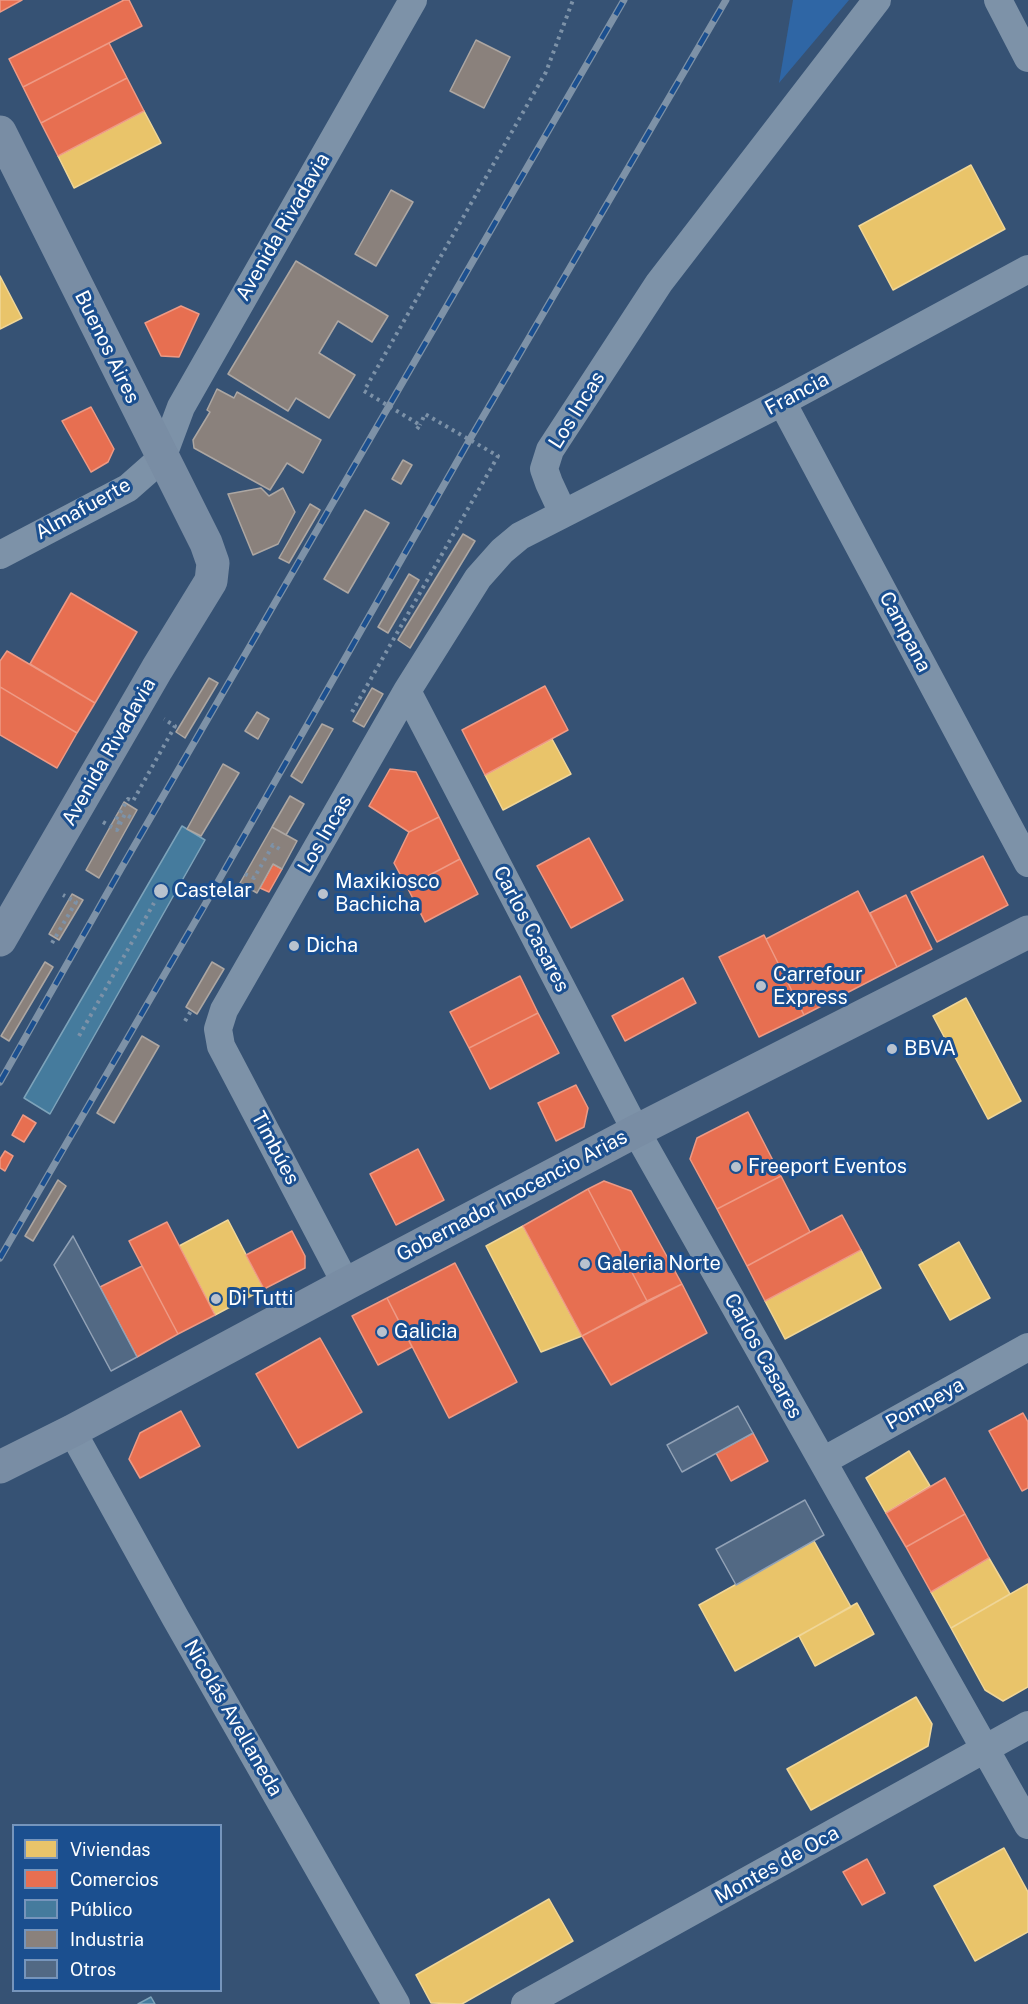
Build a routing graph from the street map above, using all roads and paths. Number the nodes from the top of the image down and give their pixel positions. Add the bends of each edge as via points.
1 (413, 0) edge
2 (573, 0) edge
3 (877, 0) edge
4 (998, 0) edge
5 (1028, 58) edge
6 (0, 132) edge
7 (1028, 269) edge
8 (782, 402) junction
9 (162, 458) junction
10 (563, 513) junction
11 (0, 555) edge
12 (213, 563) joint
13 (407, 691) junction
14 (352, 712) dead end
15 (175, 726) dead end
16 (132, 818) dead end
17 (120, 823) junction
18 (110, 826) dead end
19 (289, 854) dead end
20 (1028, 862) edge
21 (245, 874) dead end
22 (154, 903) dead end
23 (72, 907) dead end
24 (1028, 932) edge
25 (0, 940) edge
26 (52, 943) dead end
27 (224, 1010) joint
28 (78, 1036) dead end
29 (636, 1131) junction
30 (346, 1284) junction
31 (1028, 1347) edge
32 (72, 1431) junction
33 (823, 1461) junction
34 (4, 1463) edge
35 (1028, 1725) edge
36 (986, 1749) junction
37 (1028, 1825) edge
38 (396, 2004) edge
39 (525, 2004) edge

1 - 9 street, Avenida Rivadavia via 181,407
2 - 14 path via 546,72 364,391 419,427 425,414 498,456
3 - 10 street, Los Incas via 659,283 550,450 544,469
4 - 5 street
6 - 9 street, Buenos Aires
7 - 8 street, Francia
8 - 10 street, Francia
8 - 20 street, Campana
9 - 11 street, Almafuerte via 128,488
9 - 12 street, Buenos Aires
10 - 13 street, Los Incas via 520,536 478,578
12 - 25 street, Avenida Rivadavia via 211,581
13 - 27 street, Los Incas
13 - 29 street, Carlos Casares
15 - 17 path via 133,801 128,799 115,821
16 - 17 path via 125,814
17 - 18 path via 117,830
19 - 21 path via 273,845 254,878
22 - 28 path
23 - 26 path
24 - 29 street, Gobernador Inocencio Arias
27 - 30 street, Timbúes via 218,1029 221,1046
29 - 30 street, Gobernador Inocencio Arias
29 - 33 street, Carlos Casares
30 - 32 street, Gobernador Inocencio Arias
31 - 33 street, Pompeya
32 - 34 street, Gobernador Inocencio Arias
32 - 38 street, Nicolás Avellaneda
33 - 36 street, Carlos Casares
35 - 36 street, Montes de Oca
36 - 37 street, Carlos Casares
36 - 39 street, Montes de Oca

